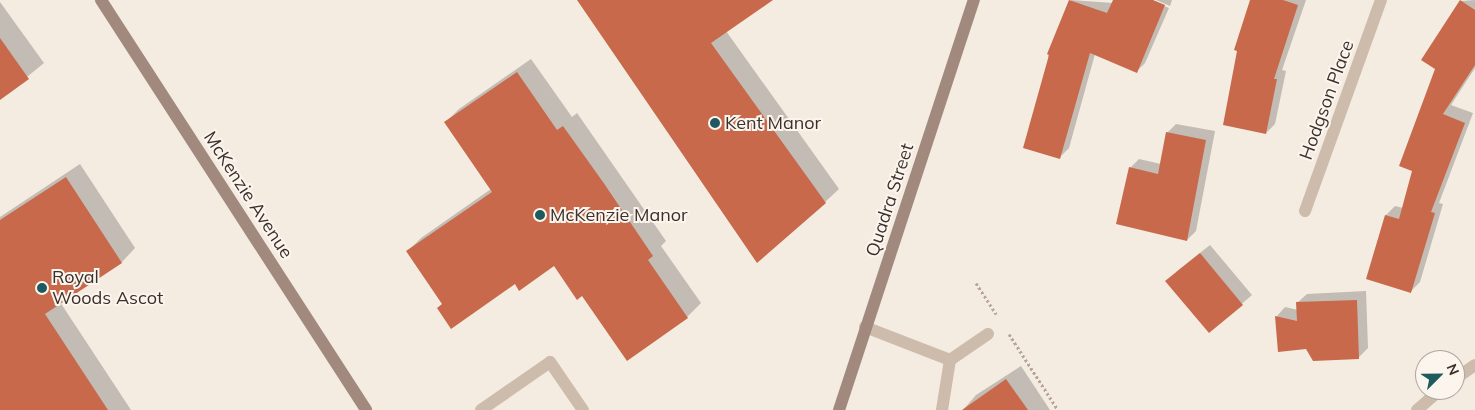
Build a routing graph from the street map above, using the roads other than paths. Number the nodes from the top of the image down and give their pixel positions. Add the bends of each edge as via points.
1 (101, 0) edge
2 (974, 0) edge
3 (1381, 0) edge
4 (1305, 211) dead end
5 (866, 328) junction
6 (988, 334) dead end
7 (950, 360) junction
8 (1428, 400) edge
9 (366, 410) edge
10 (481, 410) edge
11 (583, 410) edge
12 (839, 410) edge
13 (942, 410) edge
14 (1417, 410) edge

1 - 9 main road, McKenzie Avenue
2 - 5 main road, Quadra Street
3 - 4 street, Hodgson Place
5 - 7 street
5 - 12 main road, Quadra Street
6 - 7 street
7 - 13 street
8 - 14 street
10 - 11 street via 550,362

